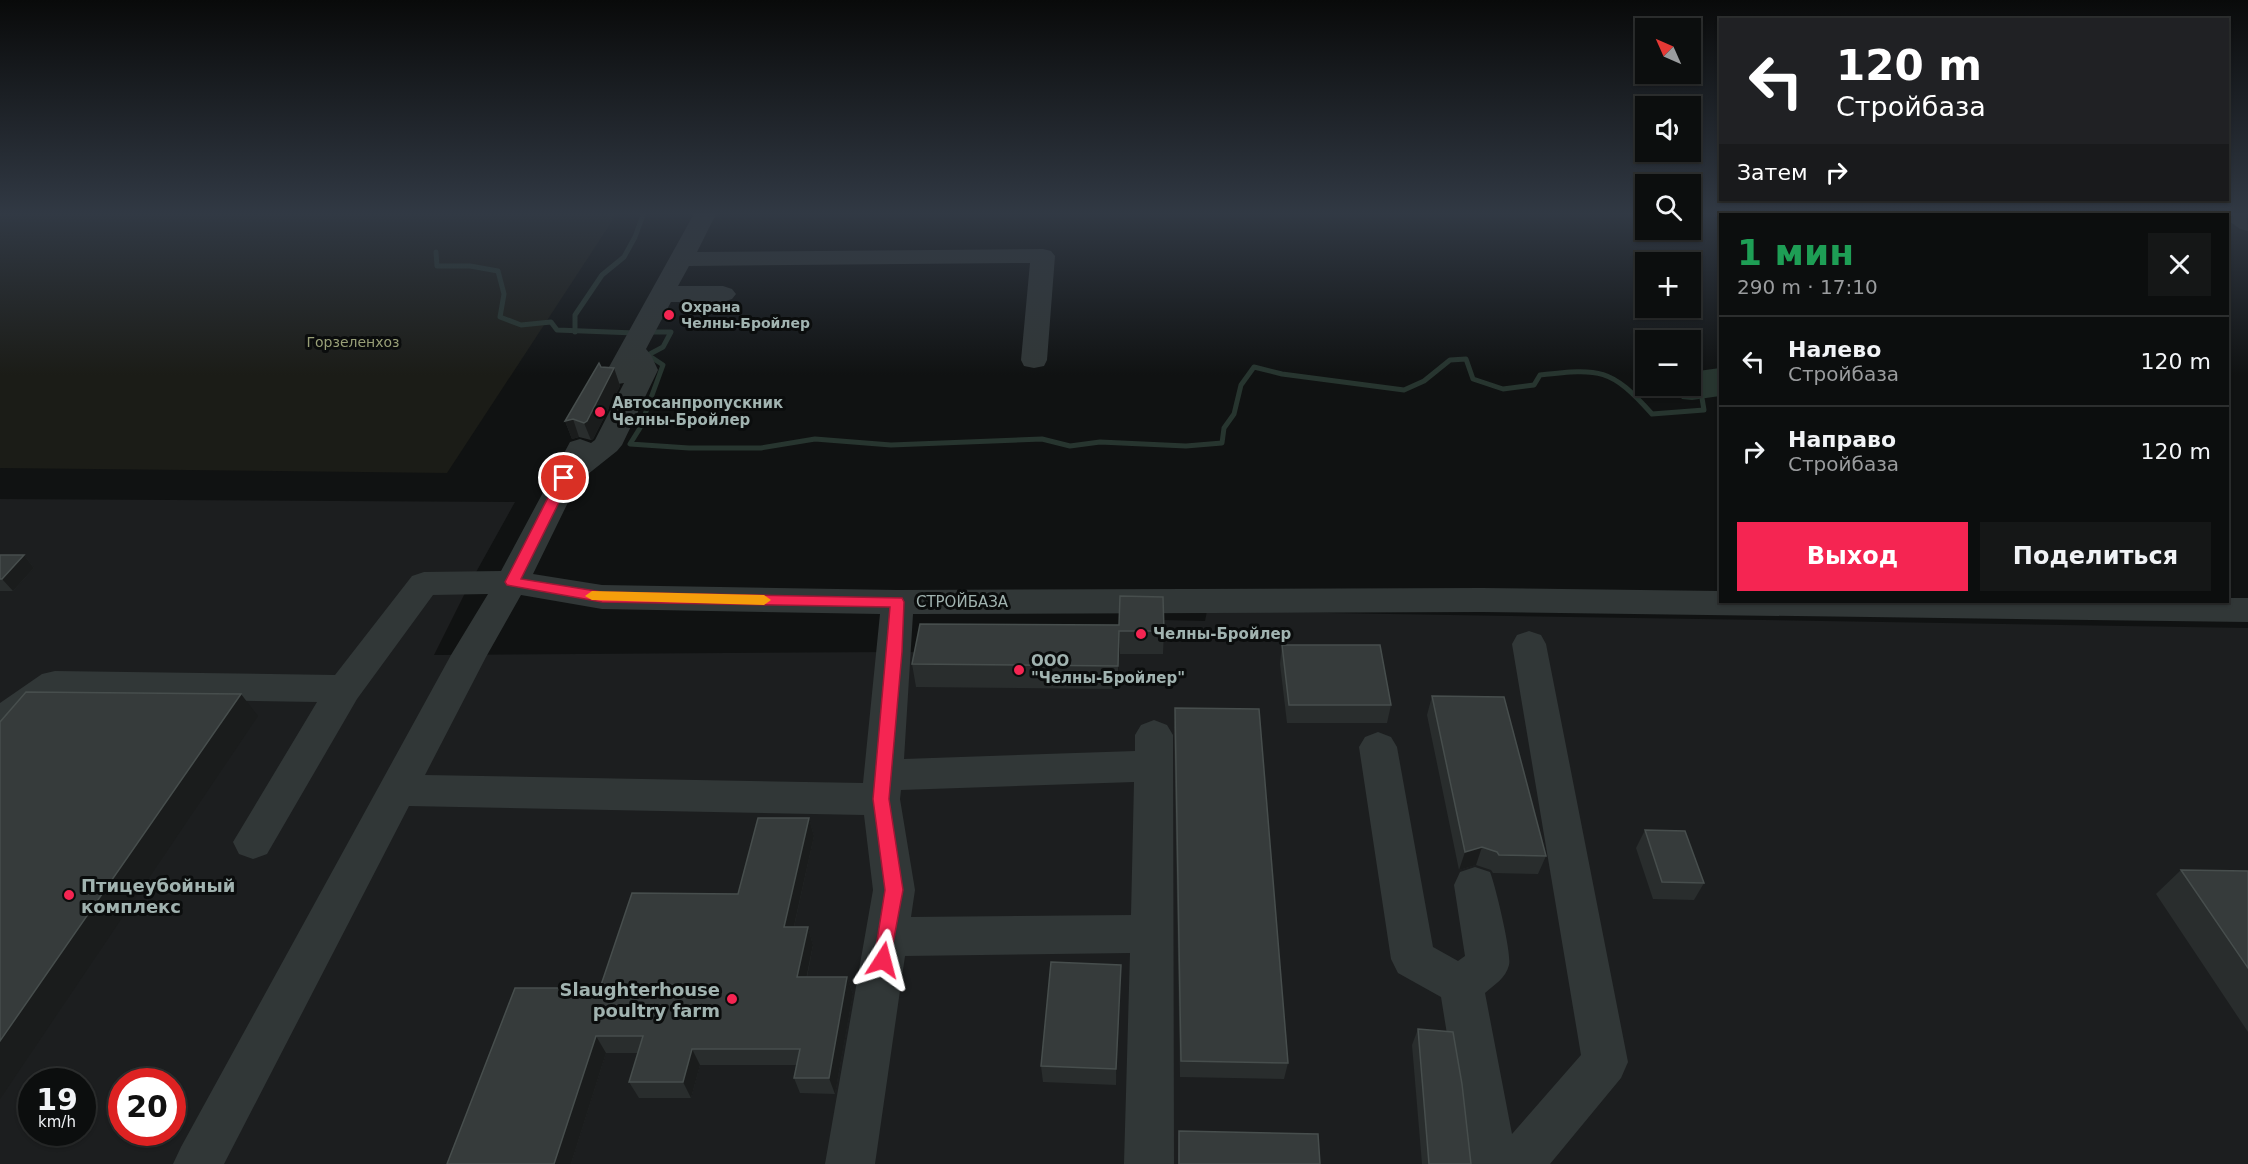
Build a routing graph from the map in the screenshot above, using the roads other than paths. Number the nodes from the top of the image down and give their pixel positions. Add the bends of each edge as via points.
1 (677, 266) edge
2 (1042, 266) edge
3 (721, 298) dead end
4 (660, 299) junction
5 (637, 341) junction
6 (1035, 360) dead end
7 (618, 376) dead end
8 (512, 582) junction
9 (897, 602) junction
10 (2248, 610) edge
11 (1529, 644) dead end
12 (344, 689) junction
13 (0, 722) edge
14 (1378, 747) dead end
15 (882, 787) junction
16 (398, 790) junction
17 (253, 842) dead end
18 (1474, 885) dead end
19 (1152, 934) junction
20 (886, 937) junction
21 (1461, 985) junction
22 (198, 1164) edge
23 (850, 1164) edge
24 (1149, 1164) edge
25 (1493, 1164) edge
26 (1518, 1164) edge

1 - 4 street
2 - 6 street
3 - 4 street
4 - 5 street
5 - 7 street
5 - 8 street via 644,370 607,445 573,461
8 - 9 street, СТРОЙБАЗА via 602,597
8 - 12 street, СТРОЙБАЗА via 424,584
8 - 16 street
9 - 10 street, СТРОЙБАЗА via 1482,600
9 - 15 street
11 - 26 street via 1605,1062
12 - 13 street via 55,684
12 - 17 street
14 - 21 street via 1413,959
15 - 16 street
15 - 19 street via 1153,751
15 - 20 street via 894,890
16 - 22 street
18 - 21 street via 1488,964
19 - 20 street
19 - 24 street
20 - 23 street
21 - 25 street

